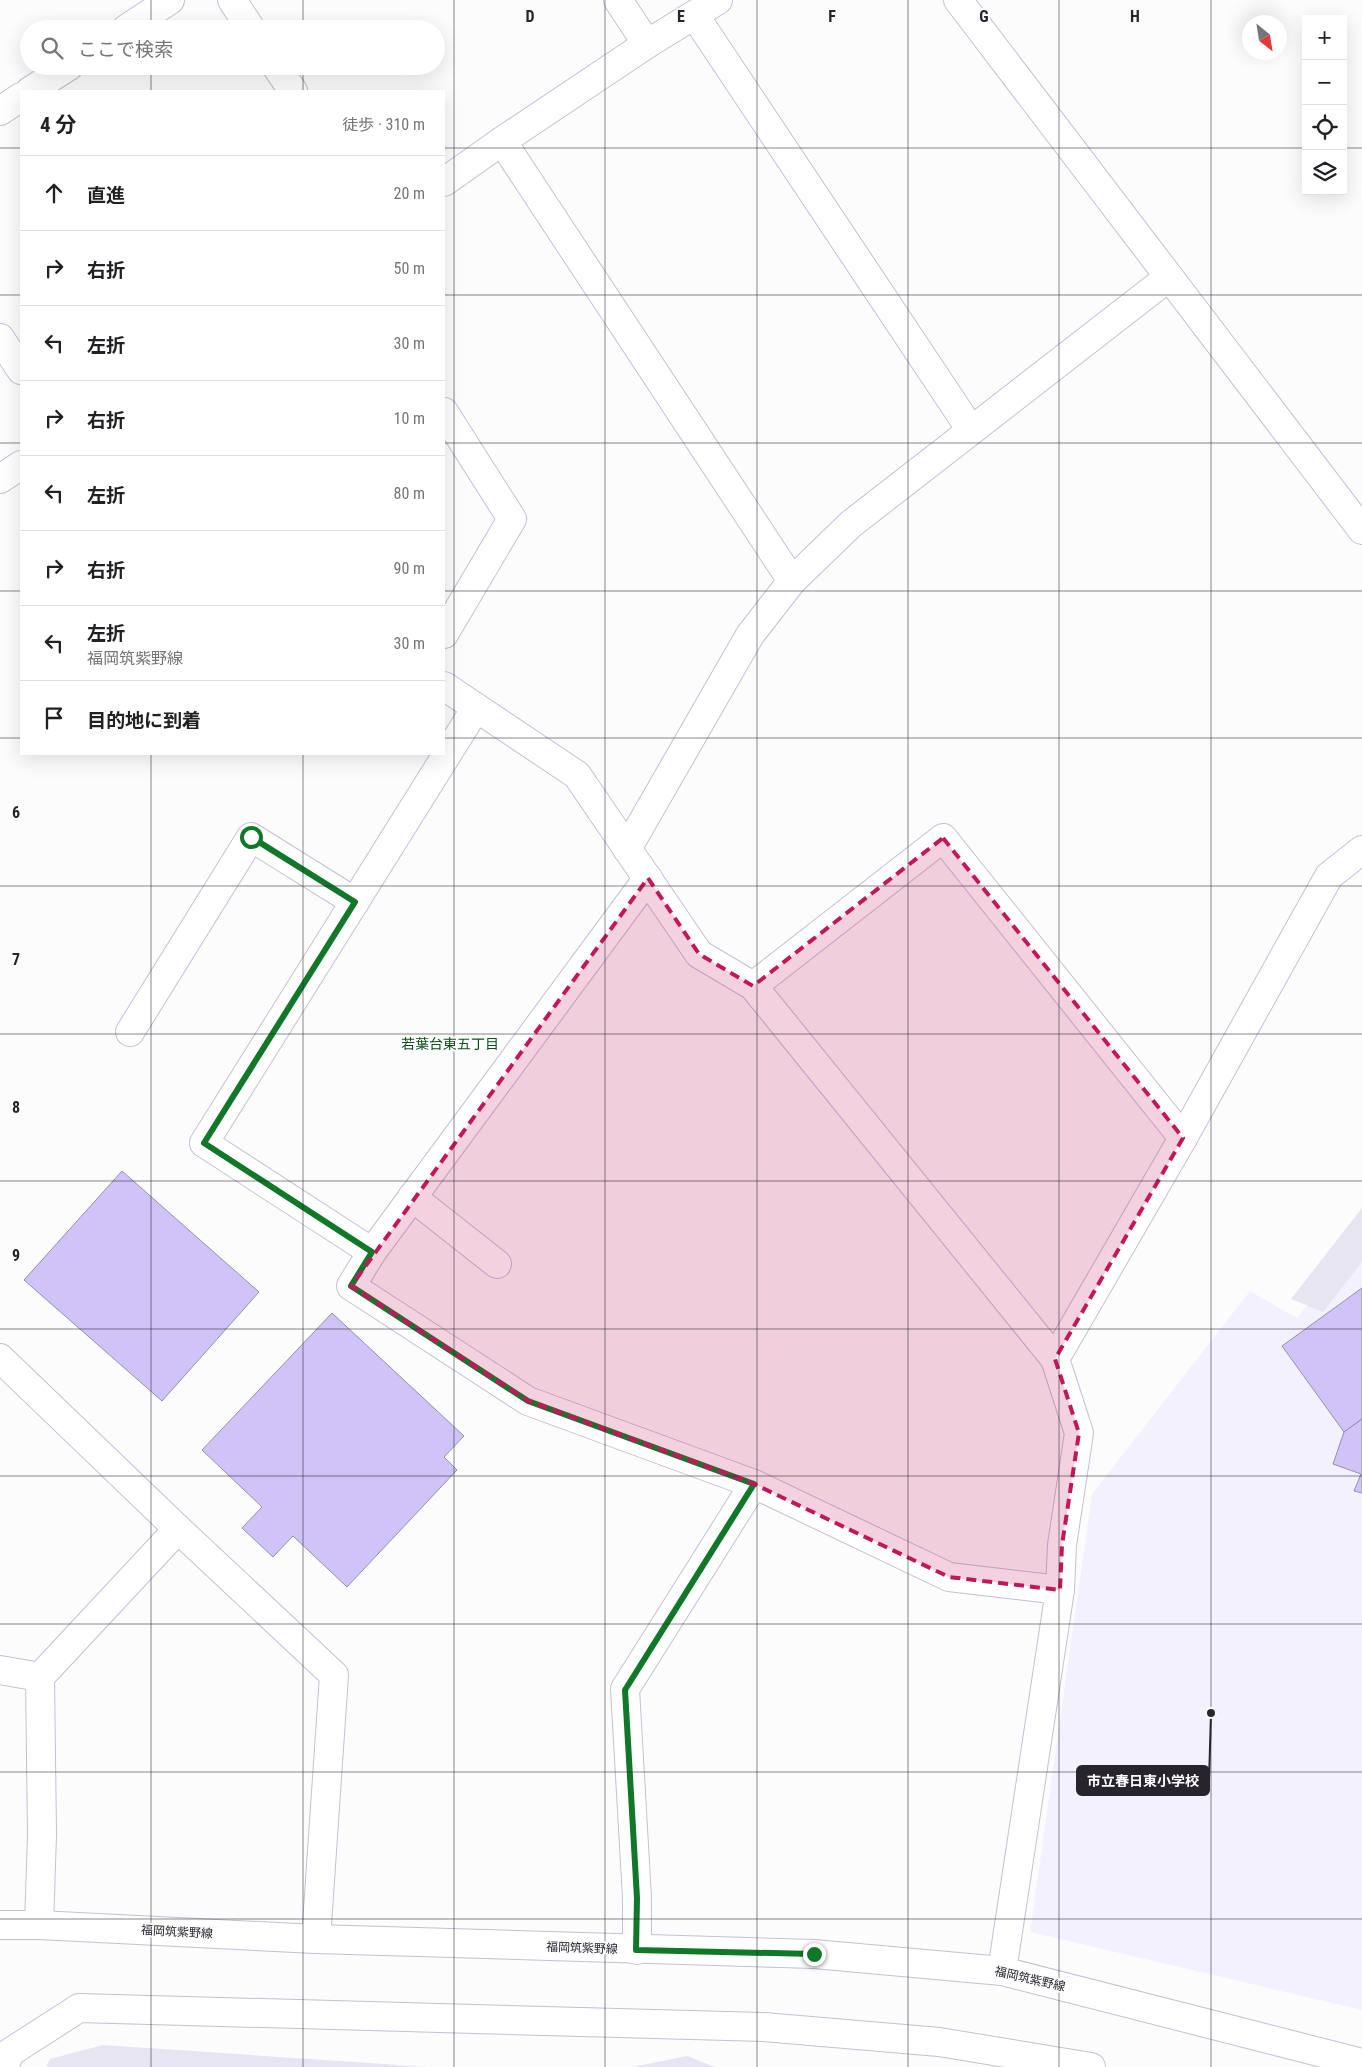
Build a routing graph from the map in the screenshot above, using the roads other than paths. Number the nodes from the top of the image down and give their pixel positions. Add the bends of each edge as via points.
1 (170, 0) edge
2 (232, 0) edge
3 (618, 0) edge
4 (718, 0) edge
5 (961, 1) edge
6 (695, 16) junction
7 (140, 20) edge
8 (245, 20) edge
9 (648, 44) junction
10 (54, 75) edge
11 (282, 75) edge
12 (32, 90) edge
13 (291, 90) edge
14 (20, 98) edge
15 (0, 111) edge
16 (502, 141) junction
17 (445, 181) edge
18 (1169, 277) junction
19 (0, 338) edge
20 (20, 368) edge
21 (445, 414) edge
22 (971, 430) junction
23 (20, 466) edge
24 (0, 479) edge
25 (1362, 530) edge
26 (792, 581) junction
27 (445, 632) edge
28 (445, 687) edge
29 (476, 708) junction
30 (627, 848) junction
31 (1362, 850) edge
32 (648, 878) junction
33 (355, 902) junction
34 (753, 986) junction
35 (130, 1032) dead end
36 (1183, 1138) junction
37 (412, 1197) junction
38 (372, 1252) junction
39 (497, 1264) dead end
40 (0, 1358) edge
41 (1055, 1359) junction
42 (754, 1484) junction
43 (178, 1529) junction
44 (1060, 1590) junction
45 (0, 1670) edge
46 (40, 1677) junction
47 (0, 1925) edge
48 (39, 1925) junction
49 (316, 1939) junction
50 (636, 1950) junction
51 (1002, 1971) junction
52 (1362, 2063) edge
53 (5, 2067) edge
54 (1090, 2067) edge

1 - 7 street
2 - 8 street
3 - 9 street
4 - 6 street
5 - 18 street
6 - 9 street
6 - 22 street
9 - 16 street
10 - 12 street
11 - 13 street
14 - 15 street
16 - 17 street
16 - 26 street
18 - 22 street
18 - 25 street
19 - 20 street
21 - 27 street via 512,519
22 - 26 street via 851,524
23 - 24 street
26 - 30 street via 750,635
28 - 29 street
29 - 30 street via 577,775
29 - 33 street
30 - 32 street
31 - 36 street via 1329,876
32 - 34 street via 699,954
32 - 37 street
33 - 35 street via 251,837
33 - 38 street via 204,1143
34 - 36 street via 943,838
34 - 41 street
36 - 41 street
37 - 38 street
37 - 39 street
38 - 42 street via 351,1286 528,1401
40 - 43 street
41 - 44 street via 1079,1432 1062,1544
42 - 44 street via 949,1578
42 - 50 street via 625,1690 637,1898
43 - 46 street
43 - 49 street via 334,1675
44 - 51 street
45 - 46 street
46 - 48 street via 42,1835
47 - 48 street, 福岡筑紫野線
48 - 49 street, 福岡筑紫野線
49 - 50 street, 福岡筑紫野線
50 - 51 street, 福岡筑紫野線 via 814,1954
51 - 52 street, 福岡筑紫野線
53 - 54 street via 9,2053 79,2008 764,2027 939,2042

